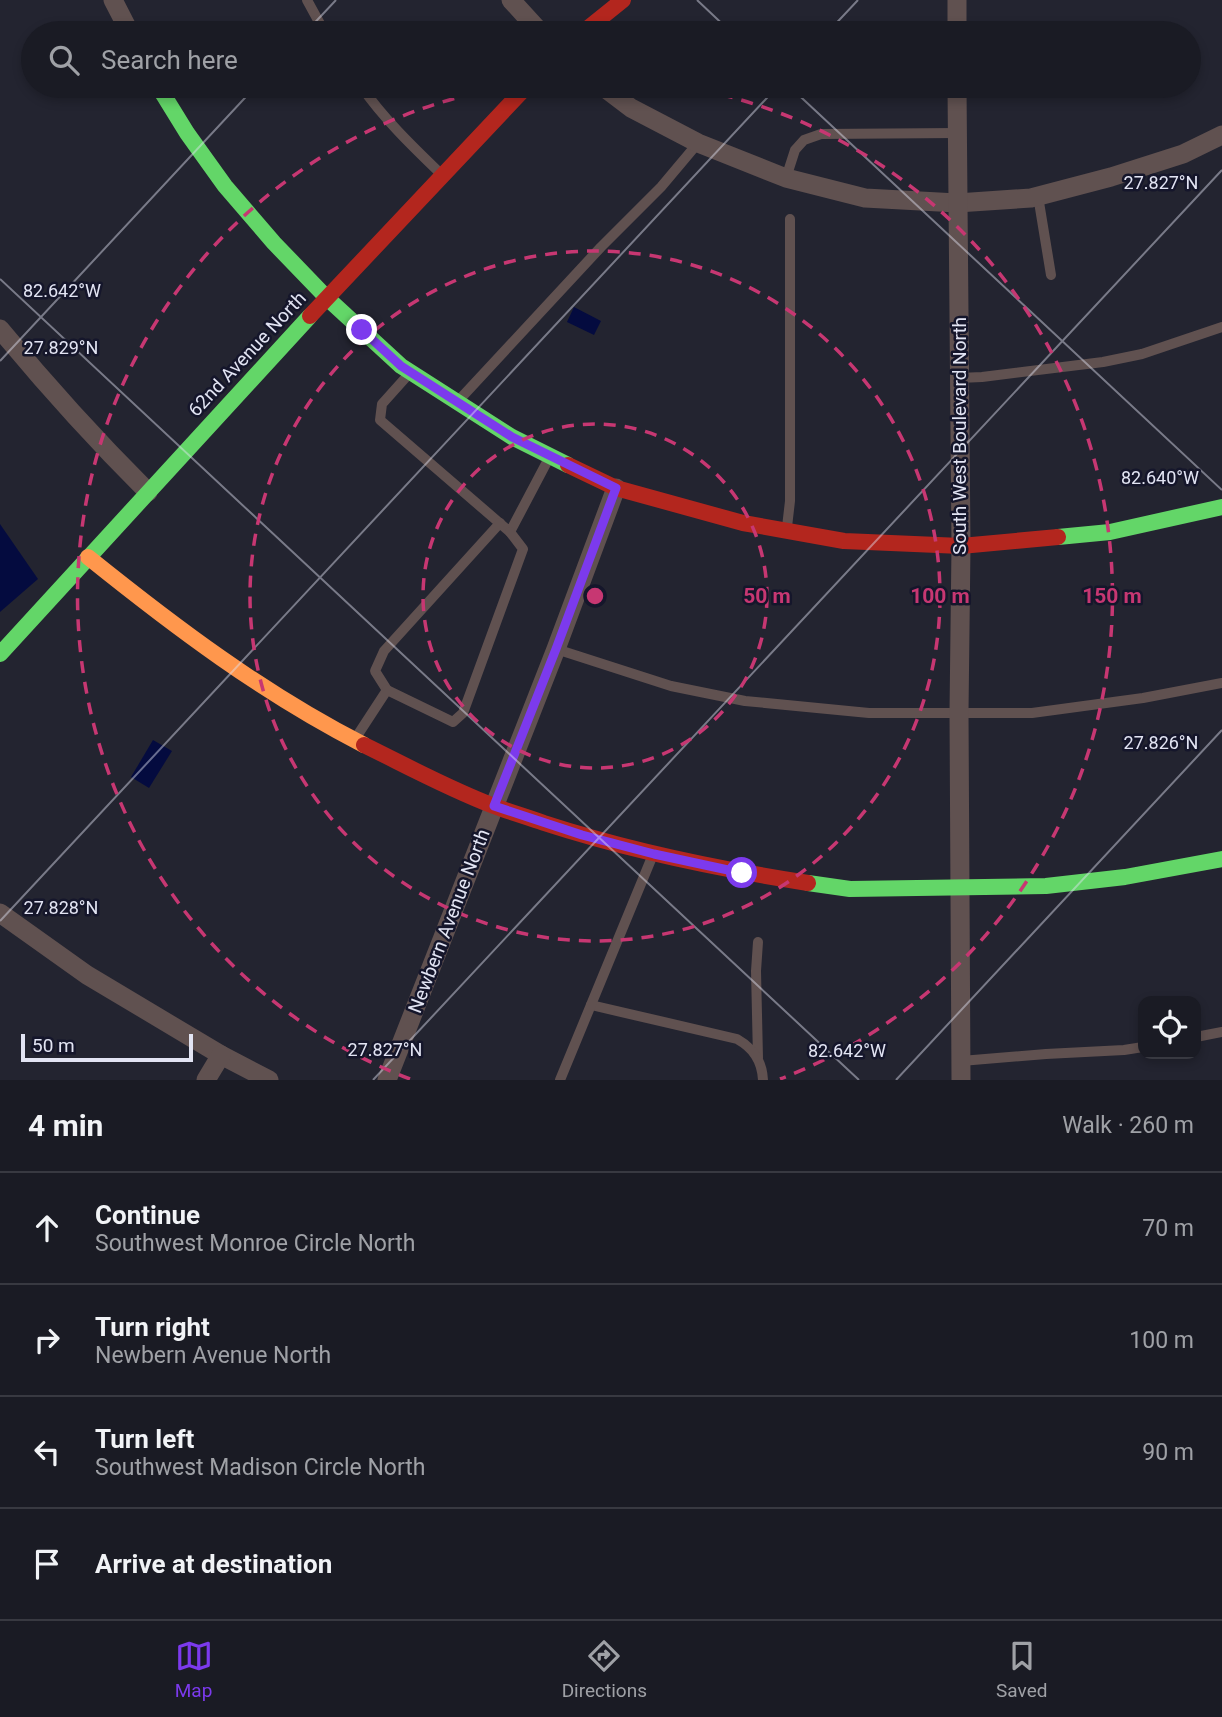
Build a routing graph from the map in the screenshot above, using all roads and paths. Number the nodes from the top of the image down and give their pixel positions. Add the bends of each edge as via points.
1 (113, 0) edge
2 (307, 0) edge
3 (511, 0) edge
4 (596, 0) edge
5 (623, 0) edge
6 (957, 0) edge
7 (124, 21) edge
8 (318, 21) edge
9 (530, 21) edge
10 (581, 21) edge
11 (597, 21) edge
12 (957, 21) edge
13 (166, 98) edge
14 (371, 98) edge
15 (516, 98) edge
16 (618, 98) edge
17 (957, 98) edge
18 (957, 134) junction
19 (1222, 135) edge
20 (698, 143) junction
21 (443, 176) junction
22 (786, 178) junction
23 (1038, 196) junction
24 (957, 203) junction
25 (790, 219) dead end
26 (1051, 275) dead end
27 (327, 298) junction
28 (1222, 327) edge
29 (0, 330) edge
30 (411, 372) junction
31 (959, 378) junction
32 (457, 402) junction
33 (550, 456) junction
34 (616, 488) junction
35 (148, 492) junction
36 (1222, 507) edge
37 (500, 523) junction
38 (787, 531) junction
39 (510, 532) junction
40 (961, 547) junction
41 (88, 557) junction
42 (556, 649) junction
43 (0, 654) edge
44 (1222, 683) edge
45 (387, 690) junction
46 (959, 712) junction
47 (355, 740) junction
48 (494, 806) junction
49 (654, 854) junction
50 (1222, 859) edge
51 (961, 888) junction
52 (0, 913) edge
53 (758, 942) dead end
54 (591, 1005) junction
55 (1222, 1032) edge
56 (1201, 1036) edge
57 (1138, 1048) edge
58 (221, 1055) junction
59 (758, 1059) junction
60 (961, 1071) edge
61 (206, 1080) edge
62 (269, 1080) edge
63 (387, 1080) edge
64 (560, 1080) edge
65 (763, 1080) edge

1 - 7 street
2 - 8 lane
3 - 9 street
4 - 10 street
5 - 11 street
6 - 12 street
13 - 27 street via 225,186
14 - 21 lane
15 - 21 street, 62nd Avenue North
16 - 20 street
17 - 18 street, South West Boulevard North
18 - 22 lane via 821,134 804,140 795,150
18 - 24 street, South West Boulevard North
19 - 23 street via 1183,154
20 - 22 street
20 - 32 lane
21 - 27 street, 62nd Avenue North
22 - 24 street via 865,198
23 - 24 street
23 - 26 lane
24 - 31 street, South West Boulevard North
25 - 38 lane
27 - 30 street
27 - 35 street, 62nd Avenue North
28 - 31 lane via 1129,357
29 - 35 street
30 - 32 street
30 - 37 lane via 382,404 380,421
31 - 40 street, South West Boulevard North
32 - 33 street
33 - 34 street
33 - 39 lane
34 - 38 street
34 - 42 street, Newbern Avenue North
35 - 41 street, 62nd Avenue North
36 - 40 street via 1110,533
37 - 39 lane
37 - 45 lane via 384,650 375,671
38 - 40 street via 844,541
39 - 45 lane via 523,549 463,713 453,722
40 - 46 street, South West Boulevard North
41 - 43 street, 62nd Avenue North
41 - 47 street via 222,660
42 - 46 lane via 671,686 745,701 869,713
42 - 48 street, Newbern Avenue North
44 - 46 lane via 1032,713
45 - 47 lane
46 - 51 street, South West Boulevard North
47 - 48 street
48 - 49 street
48 - 63 street, Newbern Avenue North
49 - 51 street via 850,889
49 - 54 lane
50 - 51 street via 1046,886
51 - 60 street, South West Boulevard North
52 - 58 street via 87,975
53 - 59 lane
54 - 59 lane via 737,1039
54 - 64 lane
55 - 56 lane
57 - 60 lane via 1046,1054
58 - 61 street
58 - 62 street
59 - 65 lane

